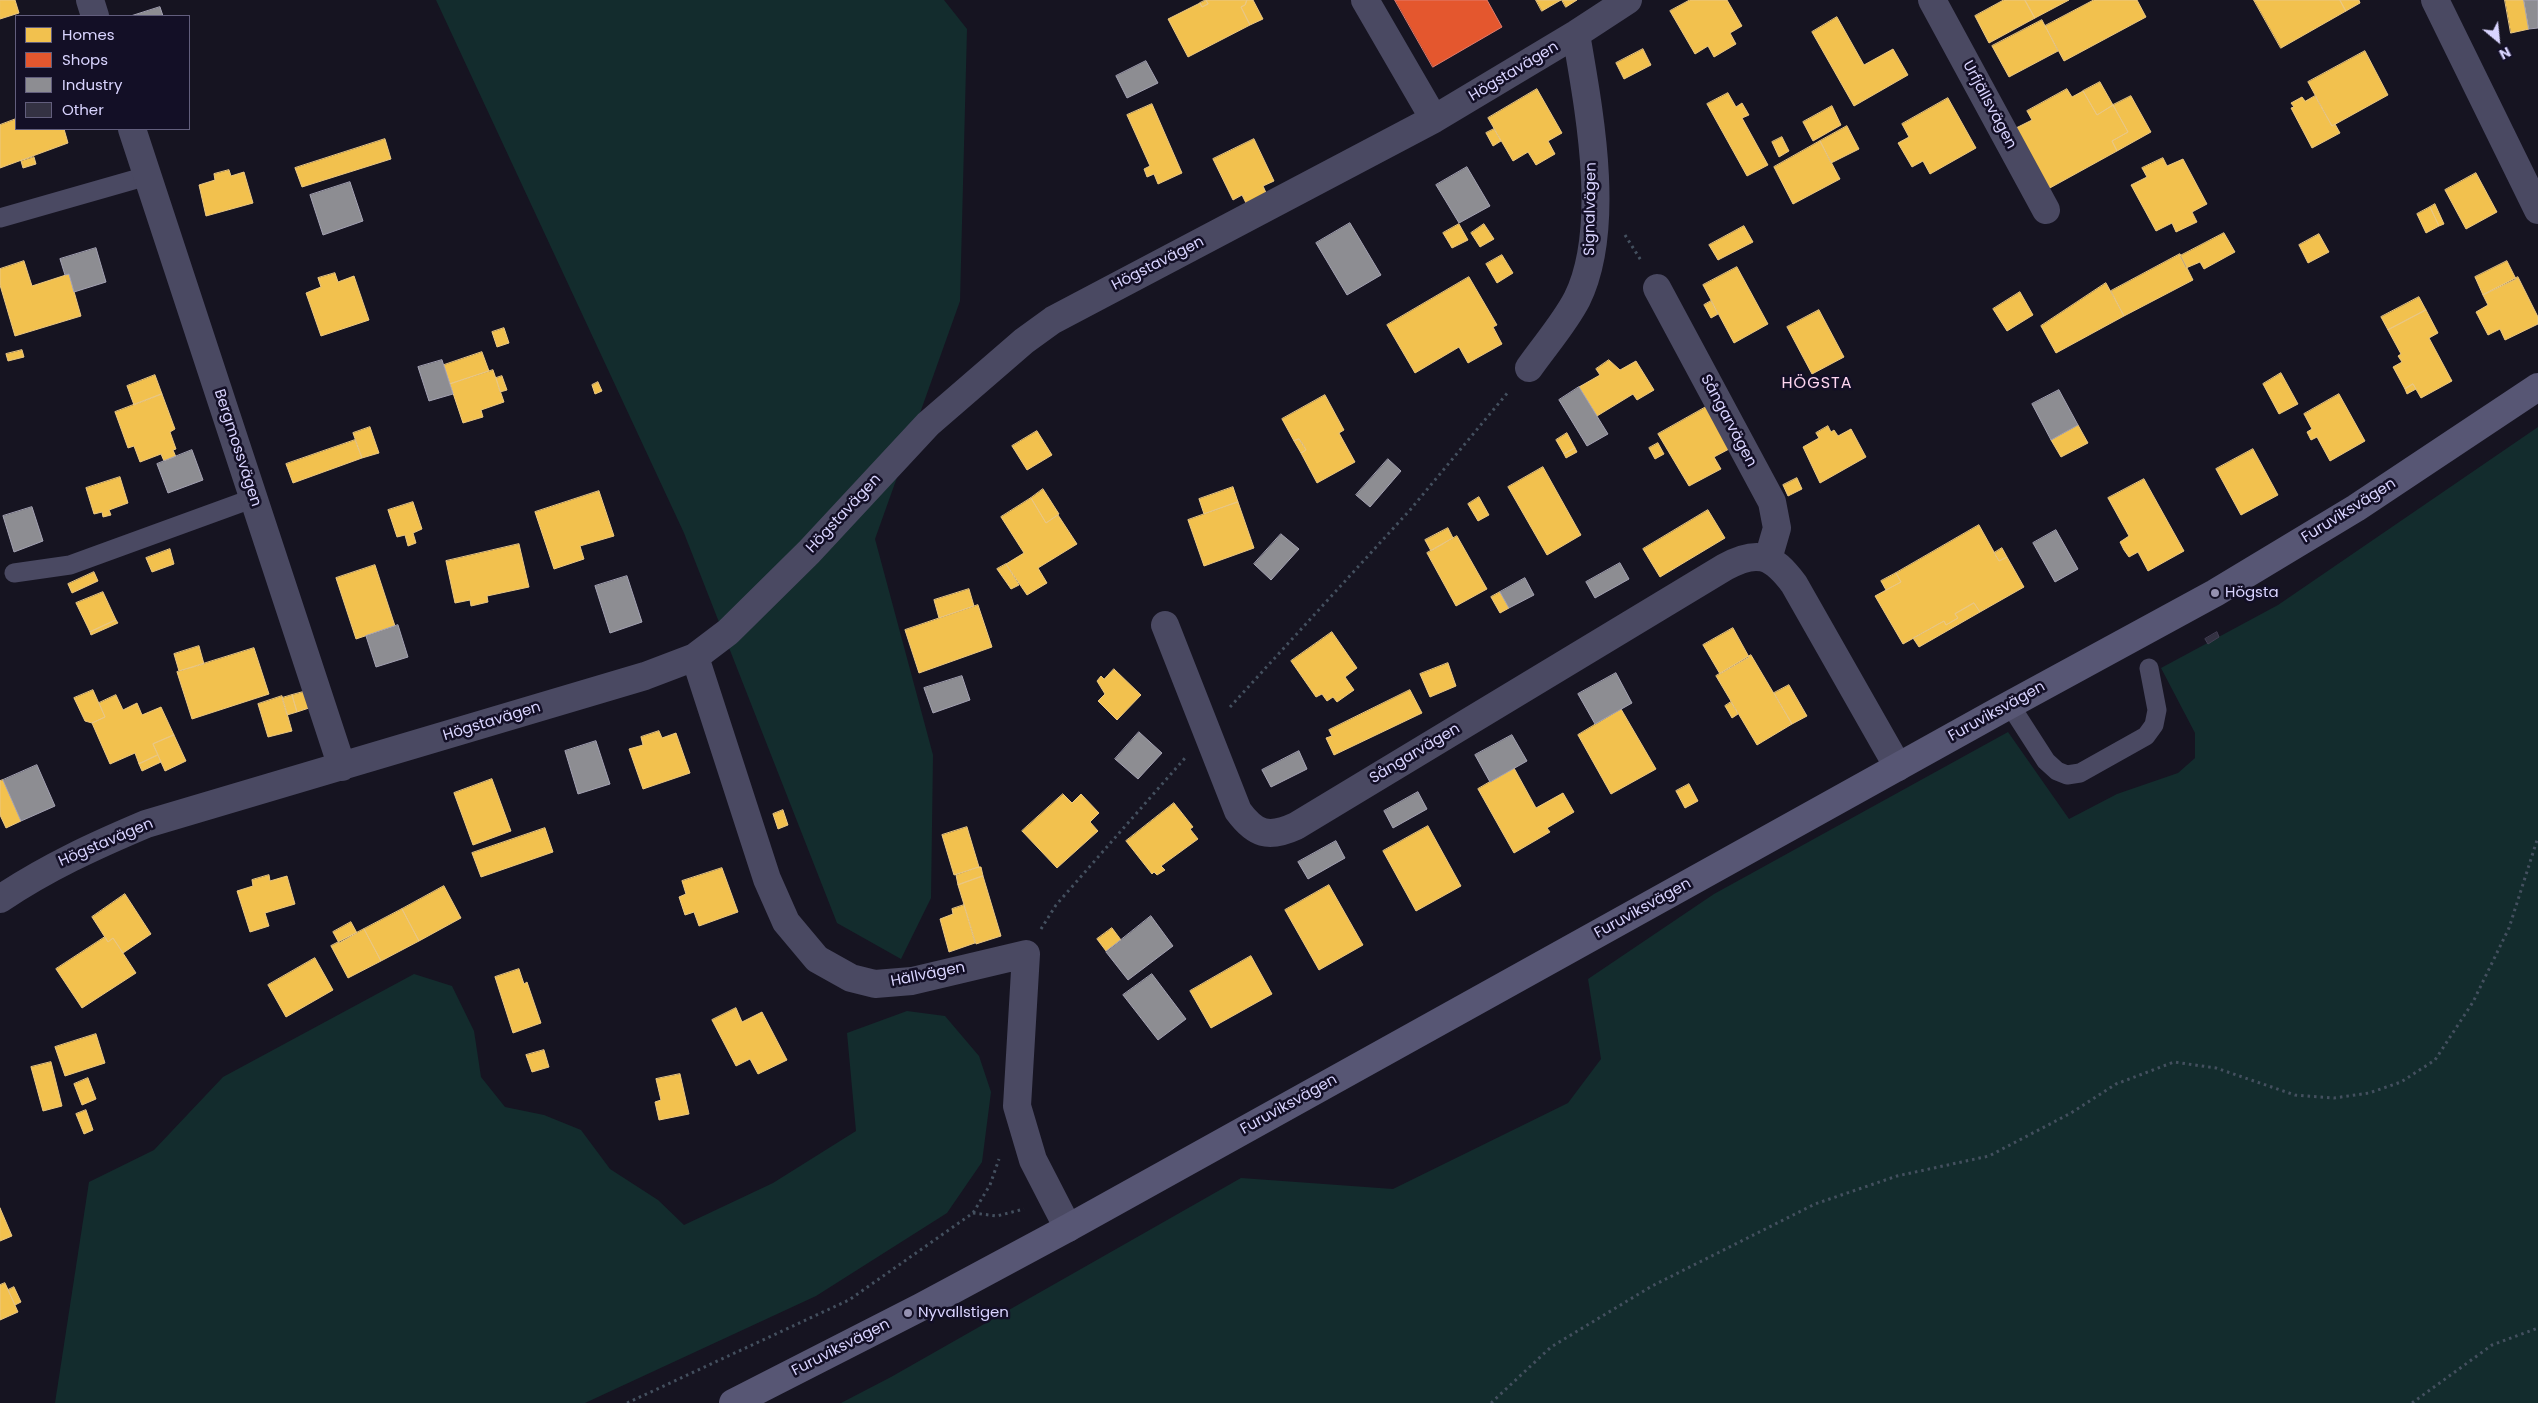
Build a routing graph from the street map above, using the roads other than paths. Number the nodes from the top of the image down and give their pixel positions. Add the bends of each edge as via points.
1 (90, 0) edge
2 (1365, 0) edge
3 (1628, 0) edge
4 (1932, 0) edge
5 (2436, 0) edge
6 (95, 15) edge
7 (1576, 34) junction
8 (1434, 119) junction
9 (132, 130) edge
10 (147, 176) junction
11 (2046, 210) dead end
12 (2538, 210) edge
13 (0, 218) edge
14 (1657, 288) dead end
15 (1529, 368) road end
16 (2538, 387) edge
17 (254, 498) junction
18 (1768, 559) junction
19 (14, 573) dead end
20 (1165, 625) dead end
21 (695, 657) junction
22 (2149, 668) dead end
23 (2010, 705) junction
24 (342, 767) junction
25 (1898, 767) junction
26 (0, 898) edge
27 (1068, 1228) junction
28 (733, 1403) edge

1 - 6 street
2 - 8 street
3 - 7 street, Högstavägen
4 - 11 street, Urfjällsvägen
5 - 12 street
7 - 8 street, Högstavägen
7 - 15 street, Signalvägen via 1593,165 1591,261 1568,314
8 - 21 street, Högstavägen via 1095,296 1031,336 928,424 762,601
9 - 10 street, Bergmossvägen
10 - 13 lane
10 - 17 street, Bergmossvägen
14 - 18 street, Sångarvägen via 1772,502 1777,528
16 - 23 main road, Furuviksvägen via 2365,502 2215,593
17 - 19 lane via 70,564
17 - 24 street, Bergmossvägen
18 - 20 street, Sångarvägen via 1751,556 1725,567 1286,830 1260,832 1238,811
18 - 25 street via 1782,568 1794,584
21 - 24 street, Högstavägen via 645,676
21 - 27 street, Hällvägen via 767,878 786,922 817,959 852,978 875,984 912,981 1026,954 1017,1106 1033,1160
22 - 23 lane via 2157,710 2154,724 2146,736 2080,773 2057,771 2046,761
23 - 25 main road, Furuviksvägen
24 - 26 street, Högstavägen via 146,824 84,850
25 - 27 main road, Furuviksvägen
27 - 28 main road, Furuviksvägen

